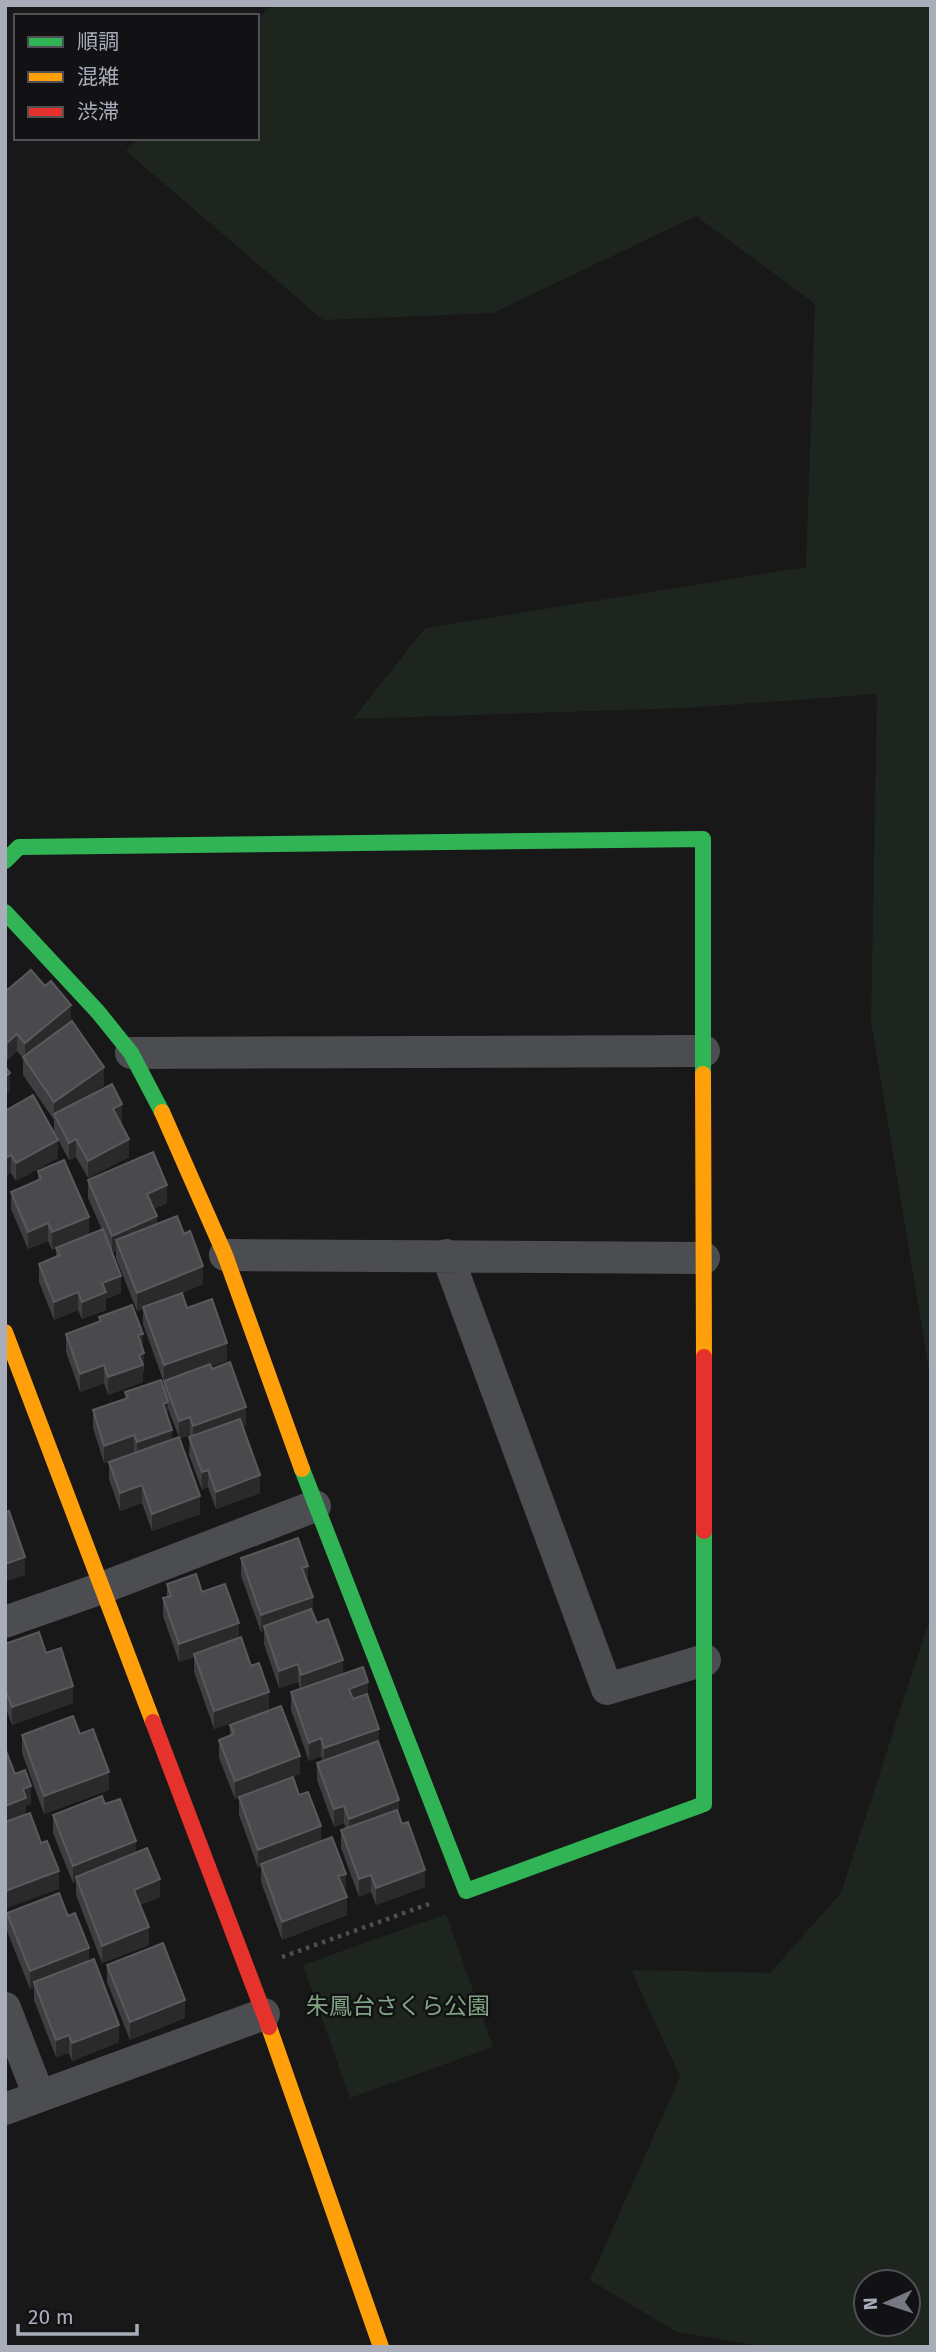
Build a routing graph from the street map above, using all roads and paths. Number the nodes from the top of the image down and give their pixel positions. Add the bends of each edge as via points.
1 (5, 861) edge
2 (5, 912) edge
3 (704, 1051) junction
4 (131, 1053) junction
5 (225, 1255) junction
6 (447, 1255) junction
7 (704, 1258) junction
8 (5, 1332) edge
9 (315, 1506) junction
10 (102, 1588) junction
11 (5, 1622) edge
12 (705, 1660) junction
13 (466, 1891) junction
14 (247, 1969) junction
15 (5, 2008) edge
16 (264, 2014) junction
17 (39, 2096) junction
18 (5, 2109) edge
19 (381, 2347) edge

1 - 3 street via 19,847 703,839
2 - 4 street
3 - 4 street
3 - 7 street
4 - 5 street
5 - 6 street
5 - 9 street
6 - 7 street
6 - 12 street via 607,1689
7 - 12 street
8 - 10 street
9 - 10 street
9 - 13 street
10 - 11 street
10 - 14 street
12 - 13 street via 704,1804
13 - 14 path
14 - 16 street
15 - 17 street
16 - 17 street
16 - 19 street
17 - 18 street

